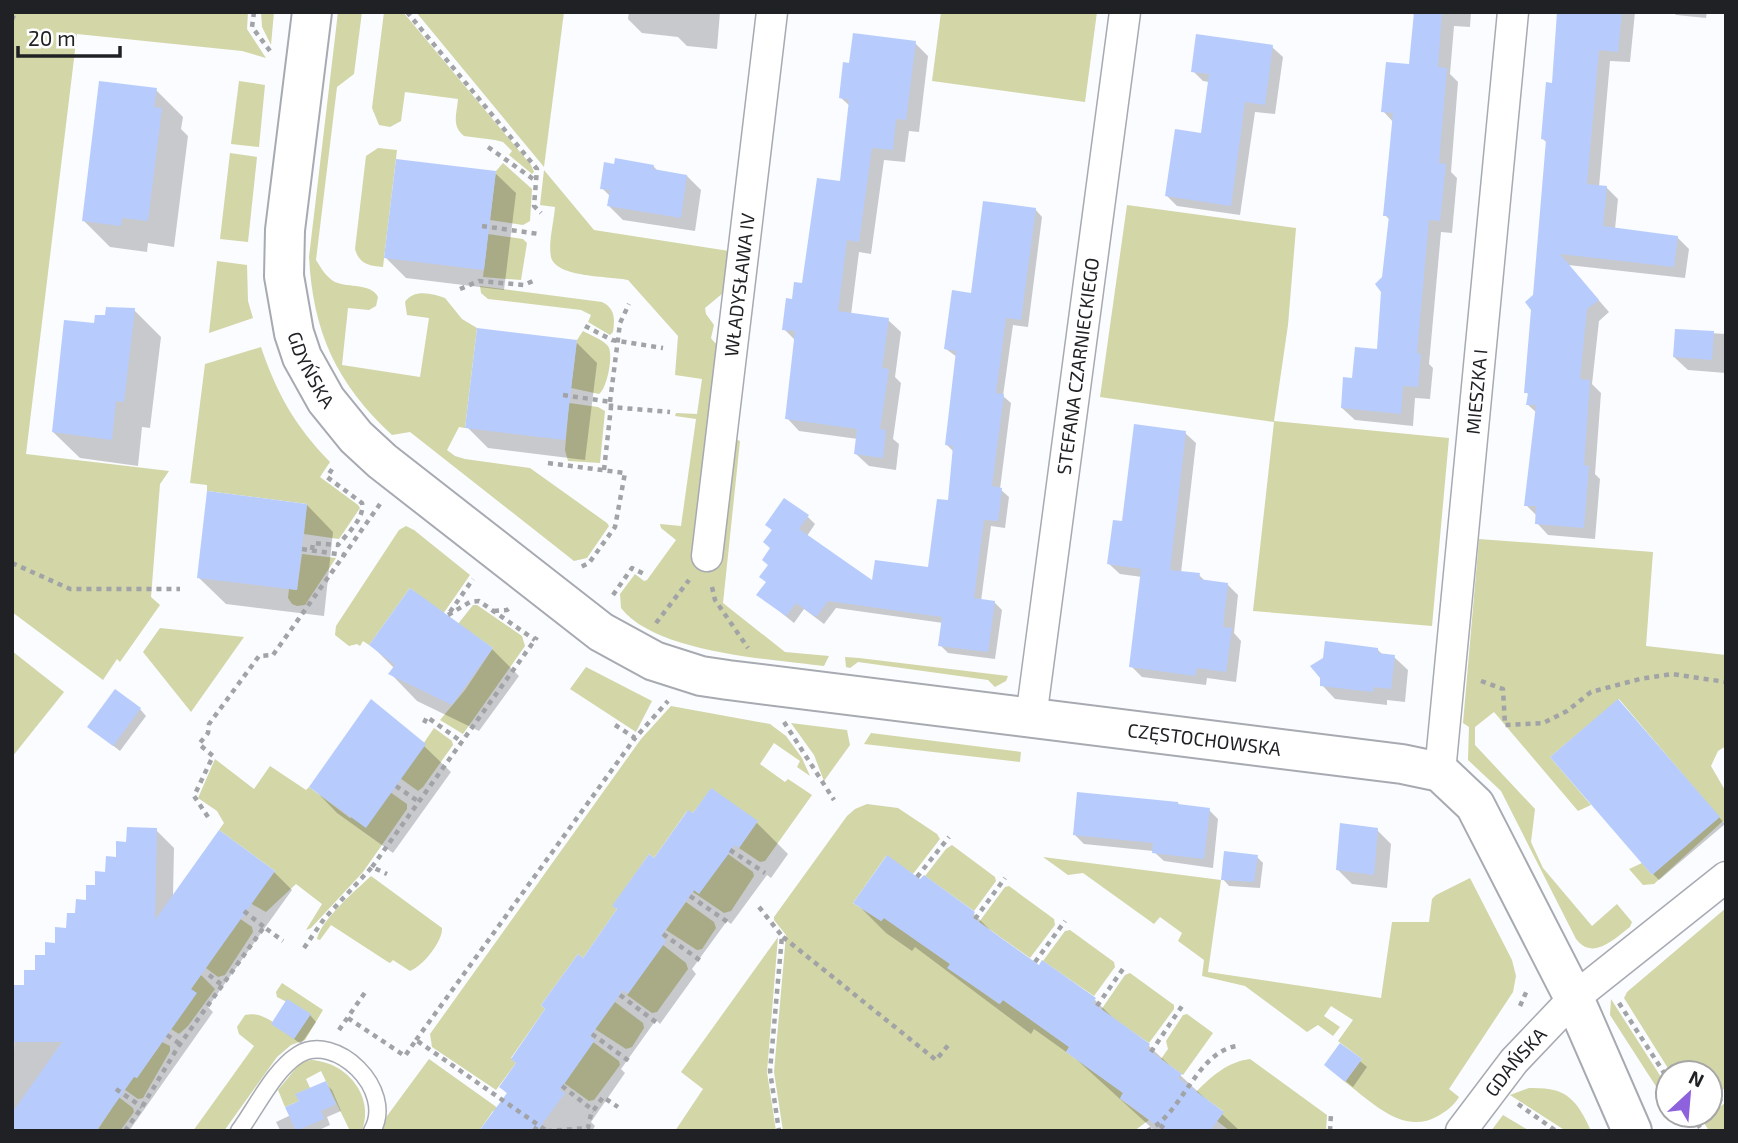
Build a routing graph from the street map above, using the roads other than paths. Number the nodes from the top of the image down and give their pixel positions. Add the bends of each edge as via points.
1 (312, 12) edge
2 (772, 12) edge
3 (1125, 12) edge
4 (1513, 12) edge
5 (707, 556) road end
6 (577, 613) joint
7 (1031, 718) junction
8 (1440, 772) junction
9 (1726, 877) edge
10 (1574, 998) junction
11 (239, 1131) edge
12 (372, 1131) edge
13 (1461, 1131) edge
14 (1632, 1131) edge

1 - 6 street, GDYŃSKA via 283,254 289,318 302,357 326,400 356,437
2 - 5 street, WŁADYSŁAWA IV
3 - 7 street, STEFANA CZARNIECKIEGO
4 - 8 street, MIESZKA I
6 - 7 street, CZĘSTOCHOWSKA via 637,653 701,676
7 - 8 street, CZĘSTOCHOWSKA
8 - 10 street via 1475,805
9 - 10 street, GDAŃSKA
10 - 13 street, GDAŃSKA via 1514,1061
10 - 14 street
11 - 12 lane via 284,1066 300,1053 315,1049 350,1062 373,1086 377,1102

